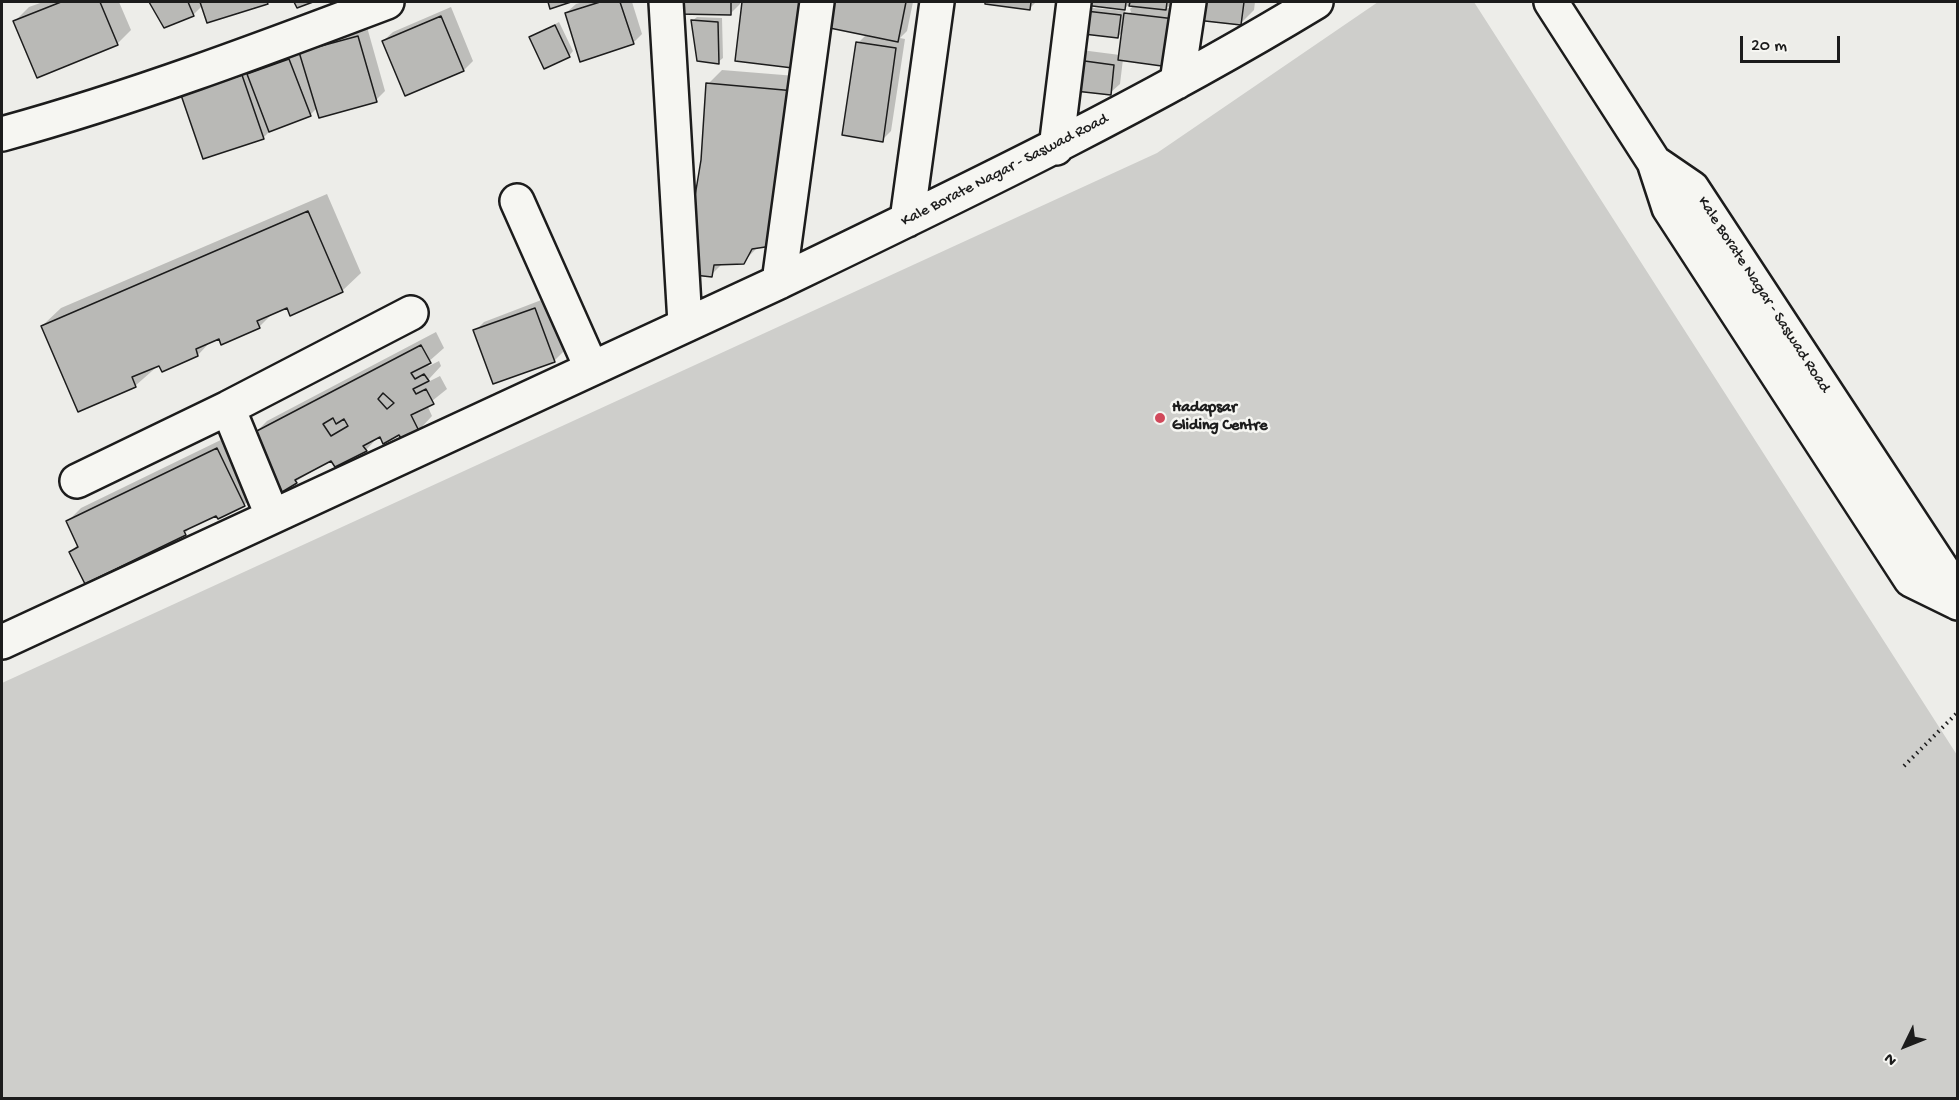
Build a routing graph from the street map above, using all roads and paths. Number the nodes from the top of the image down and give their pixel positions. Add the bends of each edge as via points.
1 (387, 2) edge
2 (666, 2) edge
3 (817, 2) edge
4 (938, 2) edge
5 (1074, 2) edge
6 (1189, 2) edge
7 (1551, 2) edge
8 (1305, 5) edge
9 (1178, 81) junction
10 (2, 134) edge
11 (1056, 148) junction
12 (517, 201) dead end
13 (907, 220) junction
14 (779, 282) junction
15 (411, 313) dead end
16 (686, 323) junction
17 (591, 367) junction
18 (228, 408) junction
19 (77, 481) dead end
20 (272, 516) junction
21 (1957, 603) edge
22 (2, 642) edge
23 (1958, 712) edge
24 (1904, 766) dead end

1 - 10 street via 207,69
2 - 16 street
3 - 14 street
4 - 13 street
5 - 11 street
6 - 9 street
7 - 21 street via 1654,162 1669,208 1911,580
8 - 9 street, Kale Borate Nagar - Saswad Road
9 - 11 street, Kale Borate Nagar - Saswad Road
11 - 13 street, Kale Borate Nagar - Saswad Road
12 - 17 street
13 - 14 street, Kale Borate Nagar - Saswad Road
14 - 16 street, Kale Borate Nagar - Saswad Road
15 - 18 street
16 - 17 street, Kale Borate Nagar - Saswad Road
17 - 20 street, Kale Borate Nagar - Saswad Road
18 - 19 street
18 - 20 street
20 - 22 street, Kale Borate Nagar - Saswad Road
23 - 24 path

